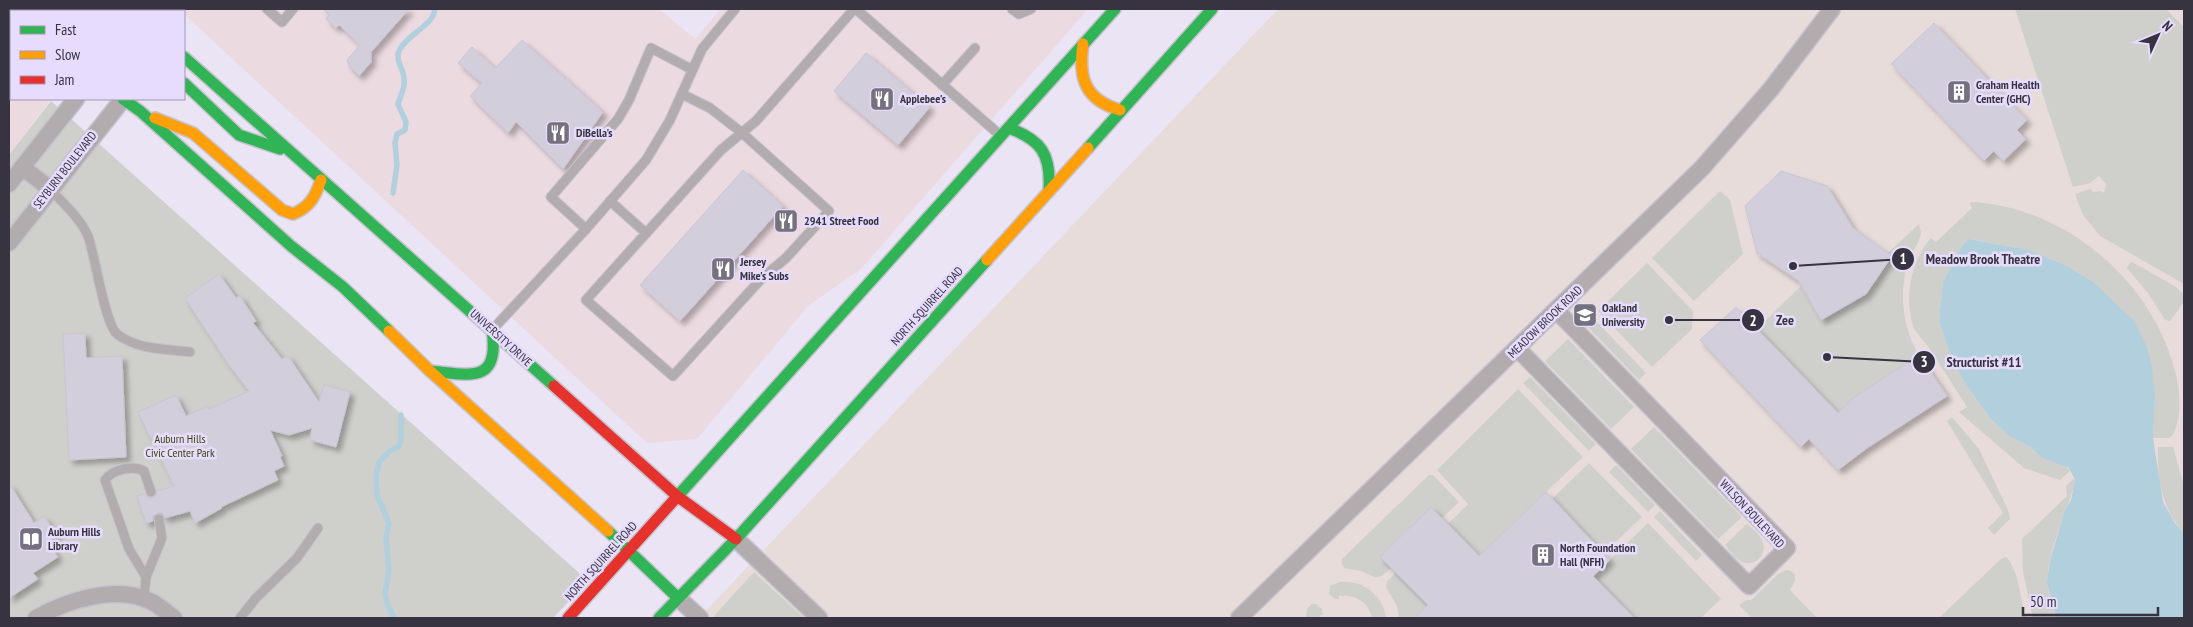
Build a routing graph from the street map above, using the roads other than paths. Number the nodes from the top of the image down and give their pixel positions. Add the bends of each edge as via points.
1 (267, 9) edge
2 (293, 9) edge
3 (735, 9) edge
4 (855, 9) edge
5 (1012, 9) edge
6 (1031, 9) edge
7 (1114, 9) edge
8 (1212, 9) edge
9 (1832, 9) edge
10 (1083, 44) junction
11 (975, 48) dead end
12 (185, 57) edge
13 (691, 69) junction
14 (185, 84) edge
15 (942, 85) junction
16 (682, 94) junction
17 (75, 100) edge
18 (122, 100) edge
19 (124, 100) edge
20 (1120, 110) junction
21 (140, 111) junction
22 (741, 132) junction
23 (1005, 132) junction
24 (291, 153) junction
25 (22, 167) junction
26 (321, 180) junction
27 (9, 184) edge
28 (50, 189) junction
29 (1050, 189) junction
30 (610, 202) junction
31 (586, 229) junction
32 (646, 233) junction
33 (9, 243) edge
34 (1556, 310) junction
35 (492, 330) junction
36 (1517, 348) junction
37 (190, 352) dead end
38 (430, 371) junction
39 (151, 492) dead end
40 (677, 496) junction
41 (159, 519) dead end
42 (318, 528) dead end
43 (736, 539) junction
44 (629, 550) junction
45 (146, 577) junction
46 (678, 598) junction
47 (144, 599) junction
48 (36, 618) edge
49 (173, 618) edge
50 (240, 618) edge
51 (568, 618) edge
52 (659, 618) edge
53 (700, 618) edge
54 (819, 618) edge
55 (1239, 618) edge

1 - 2 lane via 282,22
3 - 13 lane via 702,49
4 - 15 lane
4 - 22 lane via 756,121
5 - 6 lane via 1019,14
7 - 10 main road, NORTH SQUIRREL ROAD
8 - 20 main road, NORTH SQUIRREL ROAD
9 - 34 street, MEADOW BROOK ROAD via 1723,146
10 - 20 main road via 1081,68 1088,91 1102,104
10 - 23 main road, NORTH SQUIRREL ROAD
11 - 15 lane
12 - 24 main road, UNIVERSITY DRIVE
13 - 16 lane
13 - 31 lane via 651,48 618,119 551,198
14 - 24 main road via 239,135
15 - 23 lane
16 - 22 lane via 710,108
16 - 30 lane via 646,160
17 - 25 street
18 - 28 street, SEYBURN BOULEVARD
19 - 21 main road
20 - 29 main road, NORTH SQUIRREL ROAD
21 - 26 main road via 193,133 282,210 293,214 305,210
21 - 38 main road via 290,246 343,287
22 - 32 lane
22 - 32 lane via 829,211 786,258 762,278 673,376 586,300
23 - 29 main road via 1028,135 1038,142 1051,176
23 - 40 main road, NORTH SQUIRREL ROAD
24 - 26 main road, UNIVERSITY DRIVE
25 - 27 street
25 - 28 street
26 - 35 main road, UNIVERSITY DRIVE
28 - 33 street, SEYBURN BOULEVARD
28 - 37 lane via 74,214 87,235 115,333 139,346
29 - 43 main road, NORTH SQUIRREL ROAD
30 - 31 lane
30 - 32 lane
31 - 35 lane
34 - 36 street, MEADOW BROOK ROAD
34 - 36 street, WILSON BOULEVARD via 1787,548 1748,586
35 - 38 main road via 495,357 484,372
35 - 40 main road, UNIVERSITY DRIVE
36 - 55 street, MEADOW BROOK ROAD
38 - 44 main road
39 - 45 lane via 144,471 138,468 117,470 106,480 129,549
40 - 43 main road, UNIVERSITY DRIVE
40 - 44 main road, NORTH SQUIRREL ROAD
41 - 45 lane via 162,538
42 - 50 lane via 297,558
43 - 46 main road, NORTH SQUIRREL ROAD
43 - 54 street, UNIVERSITY DRIVE
44 - 46 main road
44 - 51 main road, NORTH SQUIRREL ROAD
45 - 47 lane
46 - 52 main road, NORTH SQUIRREL ROAD
46 - 53 street
47 - 48 street via 120,595 91,597 62,605
47 - 49 street

